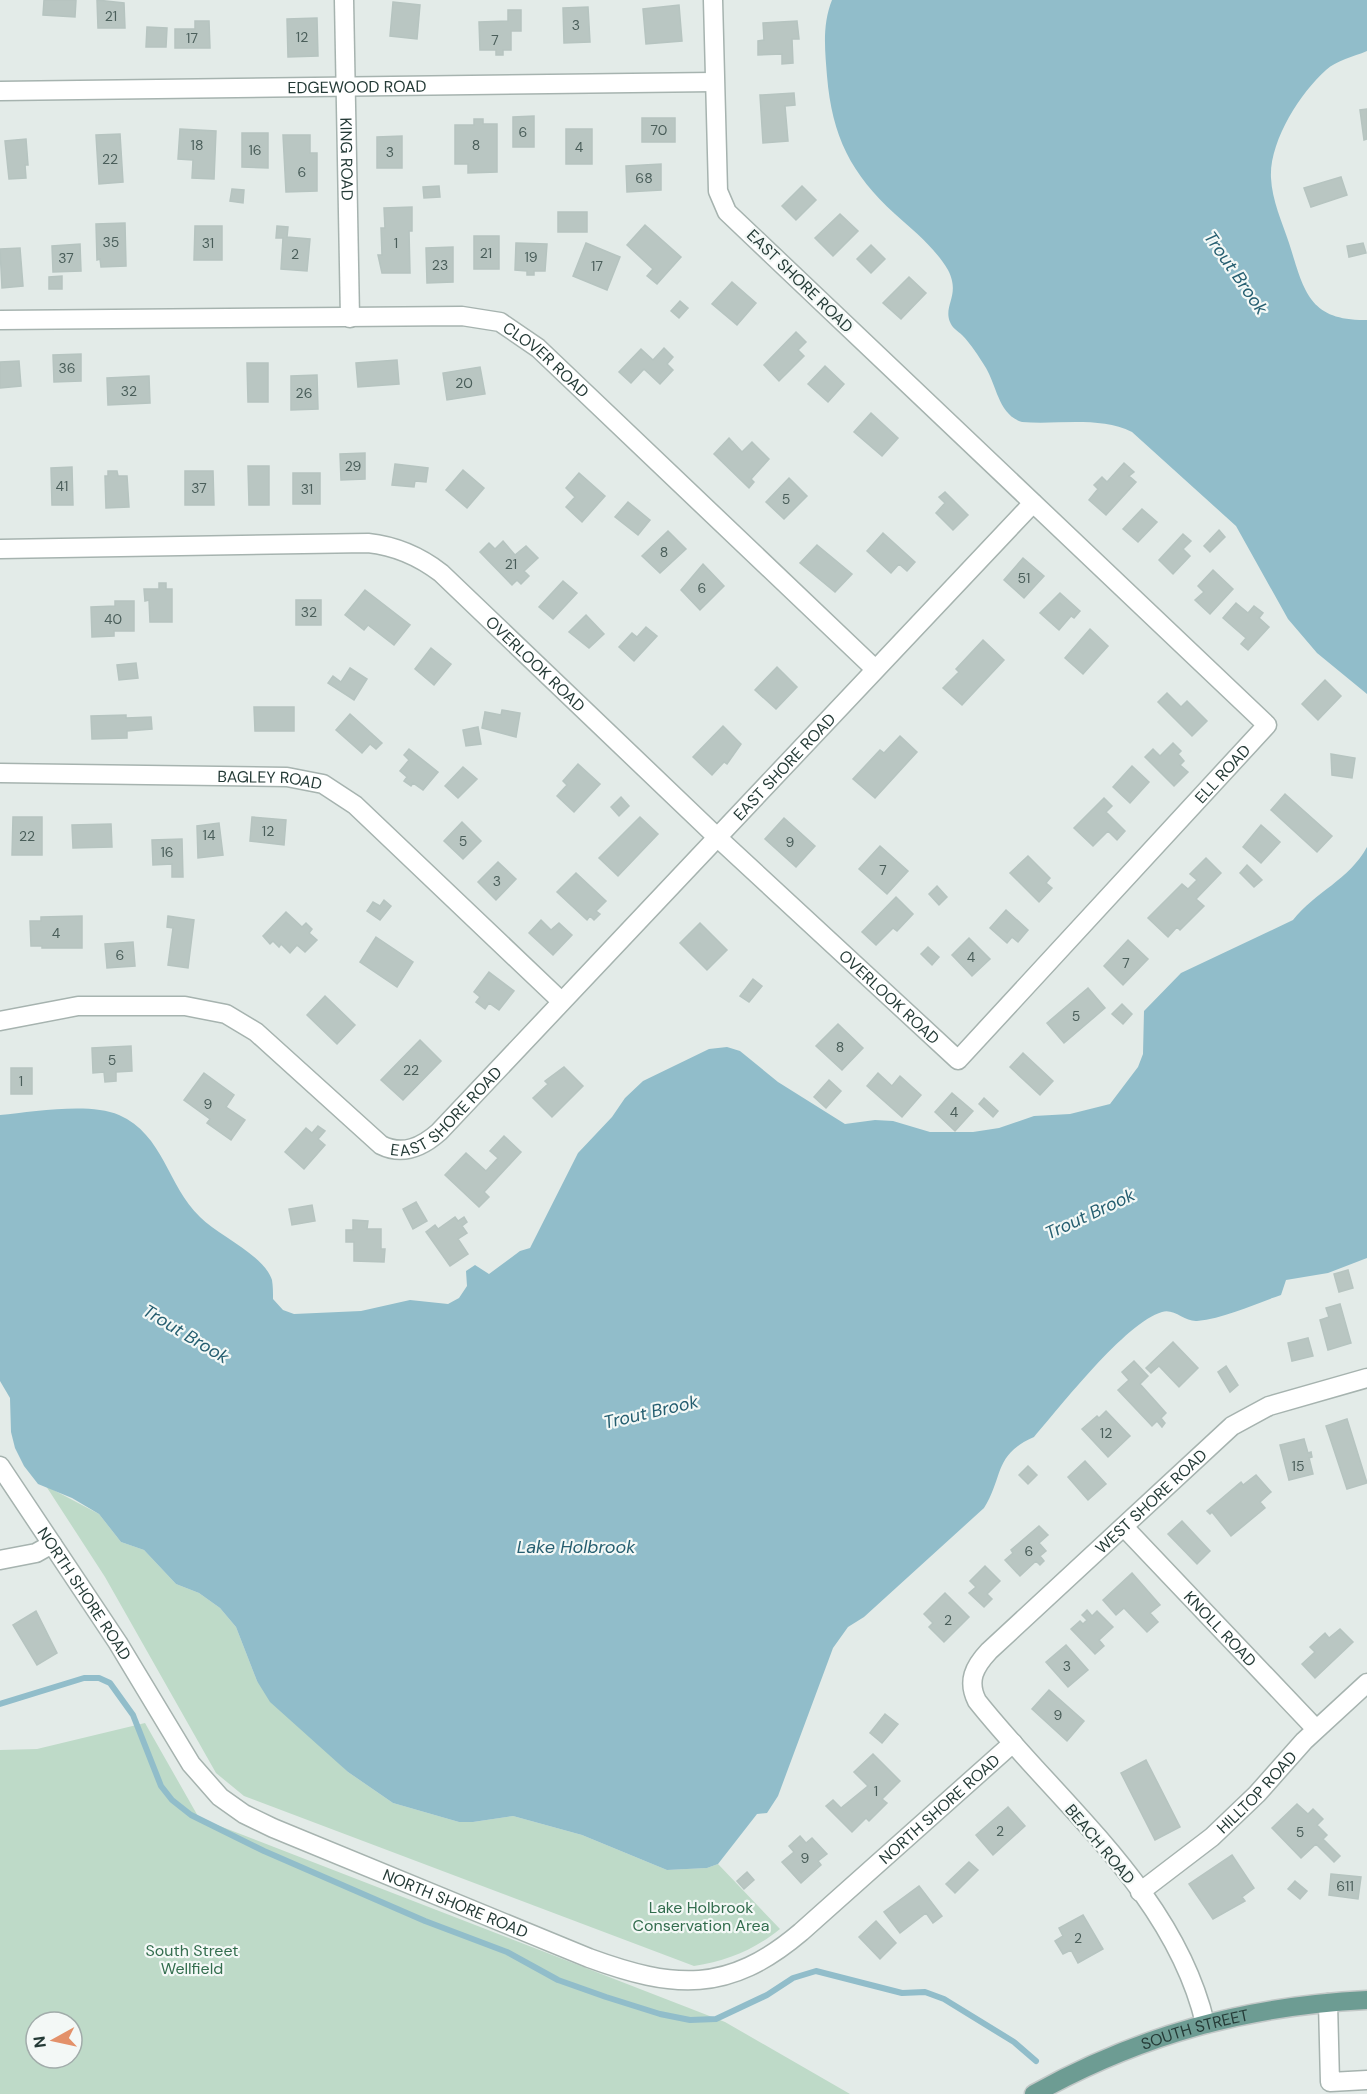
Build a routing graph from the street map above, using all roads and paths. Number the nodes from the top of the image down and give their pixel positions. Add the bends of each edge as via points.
1 (344, 0) edge
2 (714, 0) edge
3 (714, 82) junction
4 (346, 87) junction
5 (0, 91) edge
6 (350, 318) junction
7 (0, 320) edge
8 (1033, 503) junction
9 (0, 549) edge
10 (875, 669) junction
11 (0, 773) edge
12 (718, 838) junction
13 (561, 1001) junction
14 (0, 1021) edge
15 (958, 1060) joint
16 (1367, 1378) edge
17 (0, 1466) edge
18 (1124, 1527) junction
19 (52, 1544) junction
20 (0, 1560) edge
21 (972, 1680) joint
22 (1367, 1683) edge
23 (1316, 1729) junction
24 (1013, 1743) junction
25 (1140, 1892) junction
26 (1367, 2000) edge
27 (1328, 2003) junction
28 (1205, 2023) junction
29 (1363, 2085) edge
30 (1034, 2094) edge

1 - 4 street, KING ROAD
2 - 3 street, EAST SHORE ROAD
3 - 4 street, EDGEWOOD ROAD
3 - 8 street, EAST SHORE ROAD via 718,191 727,212
4 - 5 street, EDGEWOOD ROAD
4 - 6 street, KING ROAD
6 - 7 street, CLOVER ROAD
6 - 10 street, CLOVER ROAD via 462,316 510,327 538,348
8 - 10 street, EAST SHORE ROAD
8 - 15 street, ELL ROAD via 1267,725
9 - 12 street, OVERLOOK ROAD via 368,543 407,552 441,573
10 - 12 street, EAST SHORE ROAD
11 - 13 street, BAGLEY ROAD via 287,777 323,784 355,805
12 - 13 street, EAST SHORE ROAD
12 - 15 street, OVERLOOK ROAD
13 - 14 street, EAST SHORE ROAD via 439,1132 420,1146 404,1150 389,1149 373,1139 256,1032 226,1014 185,1006 78,1006
16 - 18 street, WEST SHORE ROAD via 1269,1406 1244,1418 1220,1435
17 - 19 street, NORTH SHORE ROAD
18 - 21 street, WEST SHORE ROAD via 989,1651 976,1666
18 - 23 street, KNOLL ROAD
19 - 20 street
19 - 24 street, NORTH SHORE ROAD via 118,1642 190,1764 232,1806 273,1828 572,1951 651,1978 712,1978 749,1966 775,1952
21 - 24 street, BEACH ROAD via 977,1701
22 - 23 street, HILLTOP ROAD
23 - 25 street, HILLTOP ROAD via 1212,1837
24 - 25 street, BEACH ROAD
25 - 28 street, BEACH ROAD via 1182,1959
26 - 27 main road, SOUTH STREET
27 - 28 main road, SOUTH STREET via 1265,2010
27 - 29 street via 1330,2082
28 - 30 main road, SOUTH STREET via 1111,2057

